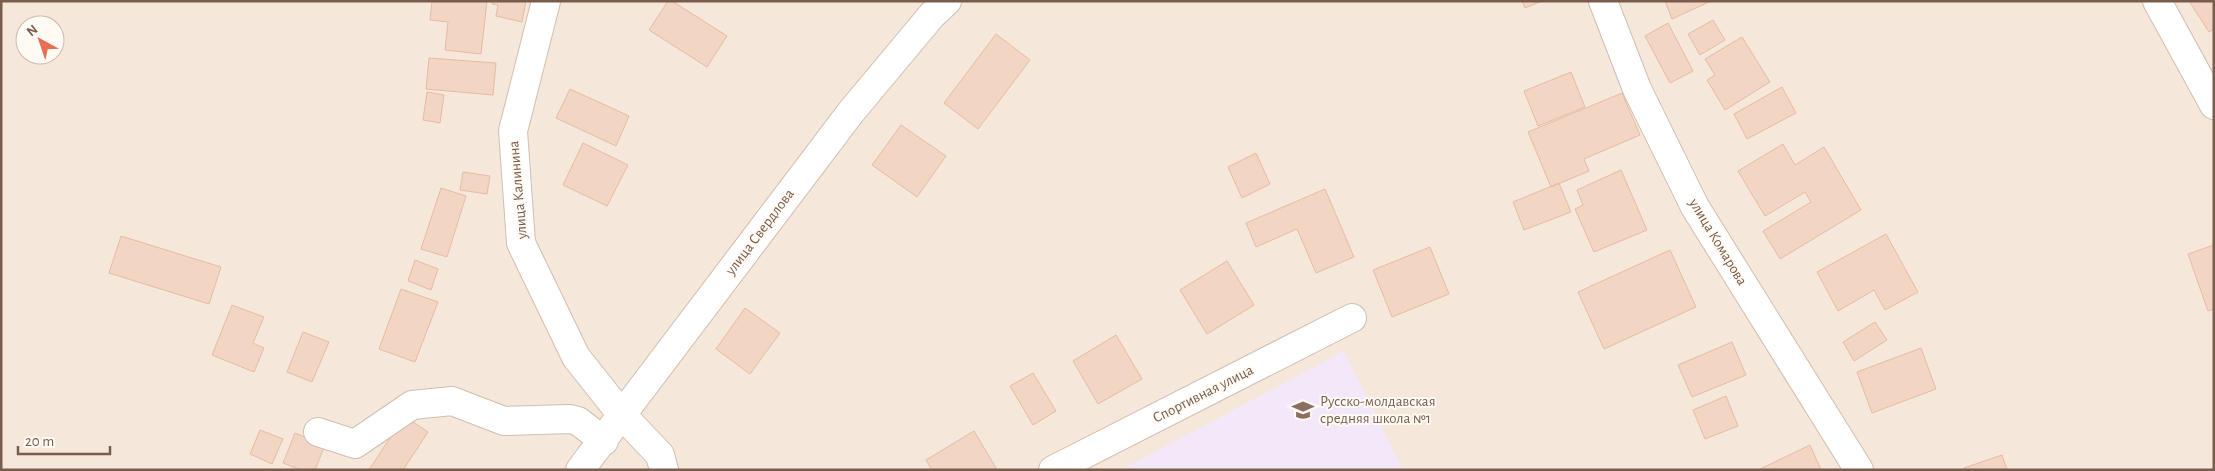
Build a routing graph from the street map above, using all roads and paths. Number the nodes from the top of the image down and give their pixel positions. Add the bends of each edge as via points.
1 (546, 1) edge
2 (947, 1) edge
3 (1603, 1) edge
4 (2157, 1) edge
5 (2214, 105) edge
6 (1352, 318) dead end
7 (622, 415) junction
8 (318, 432) dead end
9 (604, 441) junction
10 (580, 470) edge
11 (664, 470) edge
12 (1053, 470) edge
13 (1859, 470) edge

1 - 7 street, улица Калинина via 512,131 521,243 576,357
2 - 7 street, улица Свердлова via 851,112
3 - 13 street, улица Комарова via 1637,89 1695,207
4 - 5 street
6 - 12 street, Спортивная улица
7 - 9 street, улица Свердлова
7 - 11 street via 660,455
8 - 9 street via 355,444 412,404 452,400 504,421 578,421
9 - 10 street, улица Свердлова

